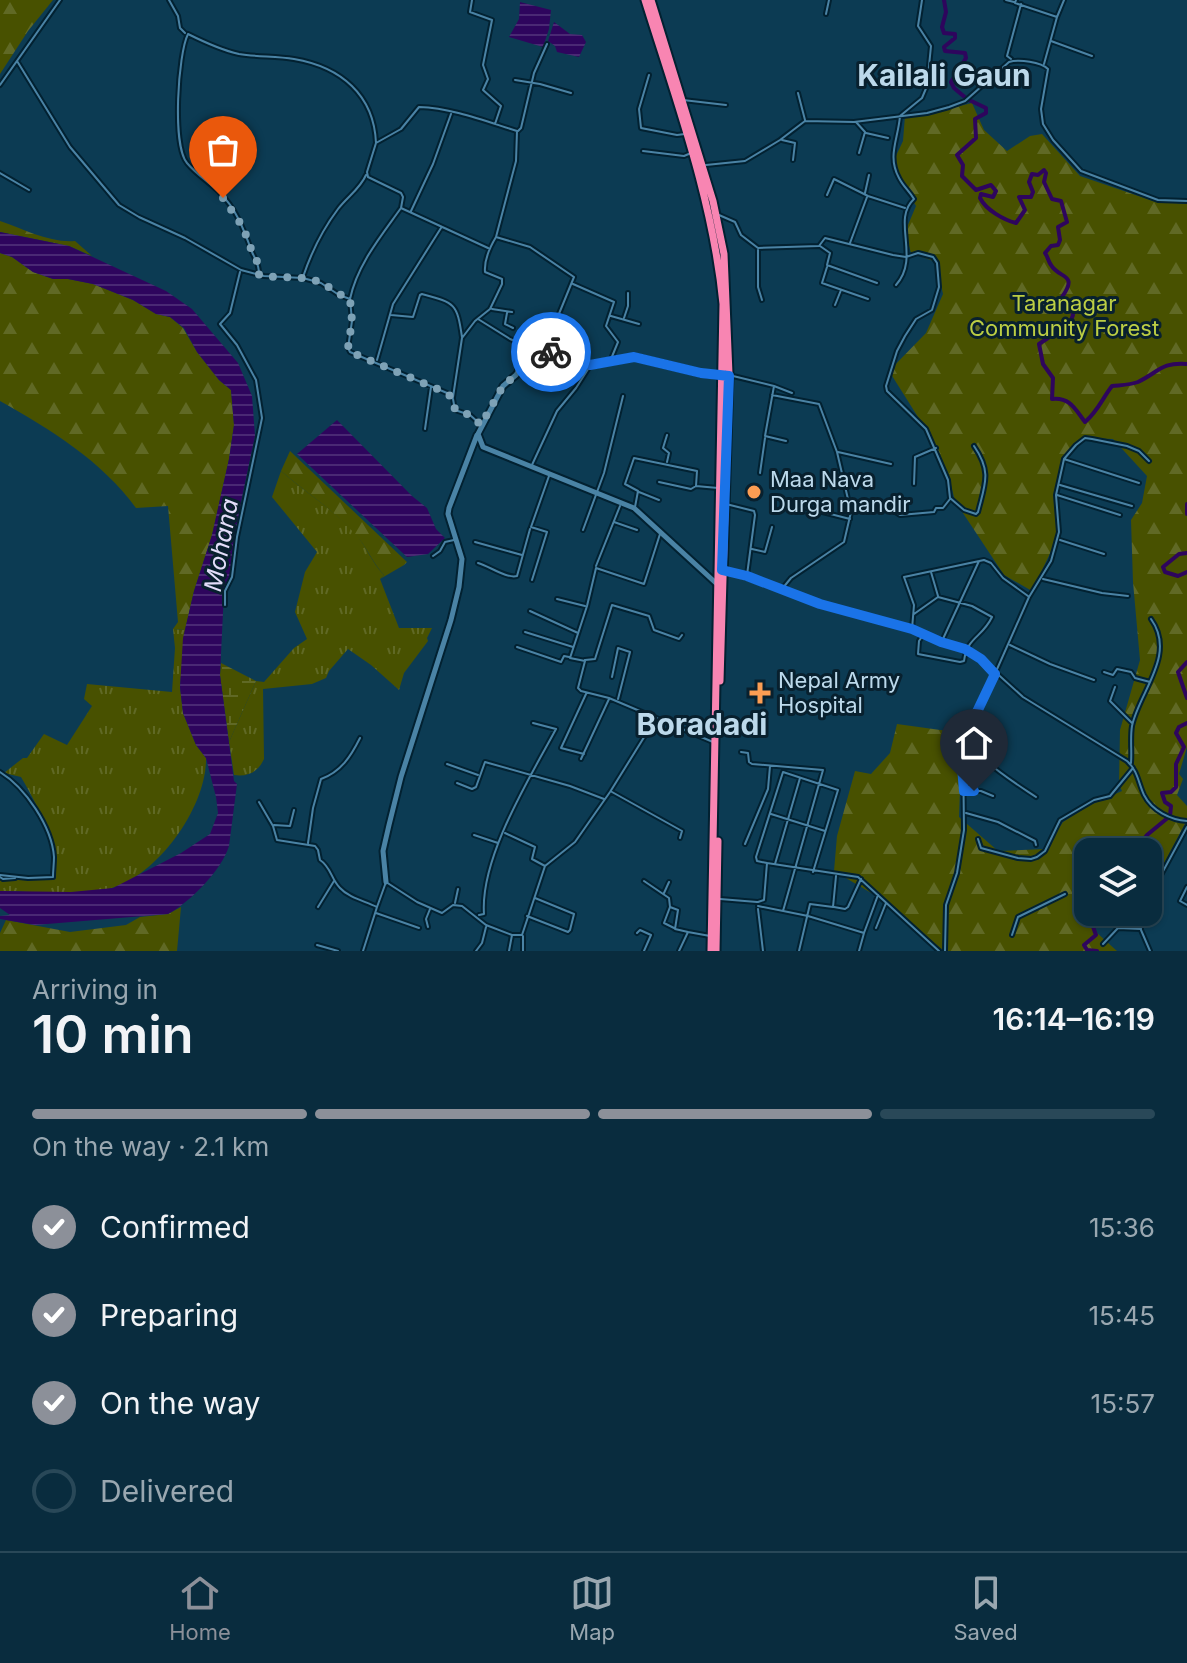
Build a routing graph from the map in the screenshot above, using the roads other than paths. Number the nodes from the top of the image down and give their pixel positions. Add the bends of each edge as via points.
1 (60, 0) edge
2 (169, 0) edge
3 (472, 0) edge
4 (648, 0) edge
5 (829, 0) edge
6 (922, 0) edge
7 (1006, 0) edge
8 (1064, 0) edge
9 (1015, 1) edge
10 (1021, 4) junction
11 (826, 14) dead end
12 (1057, 17) junction
13 (188, 34) junction
14 (1050, 41) junction
15 (547, 44) dead end
16 (1092, 56) dead end
17 (17, 61) junction
18 (1013, 61) junction
19 (1043, 65) junction
20 (649, 75) dead end
21 (515, 80) dead end
22 (532, 83) junction
23 (0, 85) edge
24 (571, 93) dead end
25 (798, 93) dead end
26 (679, 101) junction
27 (726, 105) dead end
28 (451, 112) junction
29 (900, 116) junction
30 (805, 121) junction
31 (856, 122) junction
32 (495, 125) junction
33 (517, 131) junction
34 (865, 132) junction
35 (687, 134) junction
36 (888, 138) dead end
37 (780, 140) junction
38 (376, 143) junction
39 (643, 151) dead end
40 (692, 153) junction
41 (859, 153) dead end
42 (793, 160) dead end
43 (699, 166) junction
44 (367, 172) junction
45 (0, 173) edge
46 (869, 175) dead end
47 (29, 190) dead end
48 (827, 195) dead end
49 (866, 195) junction
50 (1187, 201) edge
51 (401, 208) junction
52 (907, 209) junction
53 (411, 212) junction
54 (716, 213) junction
55 (441, 228) junction
56 (496, 237) junction
57 (850, 243) junction
58 (819, 246) junction
59 (489, 248) junction
60 (758, 248) junction
61 (909, 254) junction
62 (827, 265) junction
63 (241, 270) junction
64 (259, 275) junction
65 (303, 278) junction
66 (877, 283) dead end
67 (572, 284) junction
68 (896, 285) dead end
69 (841, 289) junction
70 (628, 293) dead end
71 (350, 299) junction
72 (868, 299) dead end
73 (762, 300) dead end
74 (835, 305) dead end
75 (490, 309) junction
76 (507, 311) junction
77 (512, 312) dead end
78 (391, 315) junction
79 (610, 315) junction
80 (478, 318) junction
81 (623, 320) junction
82 (639, 324) dead end
83 (513, 328) dead end
84 (552, 332) junction
85 (462, 338) junction
86 (578, 341) dead end
87 (535, 349) junction
88 (545, 349) junction
89 (376, 361) junction
90 (609, 363) junction
91 (590, 365) junction
92 (726, 376) junction
93 (431, 386) junction
94 (774, 386) junction
95 (792, 393) dead end
96 (772, 395) junction
97 (623, 396) dead end
98 (453, 399) junction
99 (481, 425) junction
100 (425, 429) dead end
101 (478, 434) junction
102 (667, 435) dead end
103 (765, 436) junction
104 (786, 441) dead end
105 (974, 446) dead end
106 (936, 448) junction
107 (837, 452) junction
108 (1064, 459) junction
109 (1149, 461) dead end
110 (667, 463) junction
111 (891, 464) dead end
112 (530, 468) junction
113 (760, 473) dead end
114 (549, 475) junction
115 (659, 482) dead end
116 (1139, 483) dead end
117 (914, 484) dead end
118 (1058, 484) junction
119 (696, 486) junction
120 (719, 488) junction
121 (597, 491) junction
122 (638, 491) junction
123 (1056, 495) junction
124 (950, 498) junction
125 (659, 500) dead end
126 (622, 502) junction
127 (849, 503) junction
128 (725, 504) junction
129 (1132, 506) dead end
130 (803, 507) dead end
131 (634, 508) junction
132 (1120, 515) dead end
133 (851, 519) junction
134 (613, 522) junction
135 (531, 527) junction
136 (772, 527) dead end
137 (583, 530) dead end
138 (637, 530) dead end
139 (660, 533) junction
140 (1058, 539) junction
141 (455, 540) junction
142 (475, 542) dead end
143 (750, 549) junction
144 (1104, 554) dead end
145 (523, 555) junction
146 (433, 556) dead end
147 (979, 561) junction
148 (478, 563) dead end
149 (596, 568) junction
150 (722, 570) junction
151 (932, 572) junction
152 (747, 576) junction
153 (1042, 578) junction
154 (532, 580) dead end
155 (717, 584) junction
156 (782, 589) junction
157 (1128, 596) dead end
158 (938, 597) junction
159 (1029, 597) junction
160 (557, 599) dead end
161 (961, 603) junction
162 (225, 605) dead end
163 (587, 606) junction
164 (530, 611) dead end
165 (914, 614) junction
166 (1151, 619) dead end
167 (912, 629) junction
168 (525, 632) dead end
169 (578, 633) junction
170 (682, 635) dead end
171 (923, 635) junction
172 (941, 642) junction
173 (1009, 644) junction
174 (517, 647) dead end
175 (573, 647) junction
176 (965, 649) junction
177 (570, 658) junction
178 (585, 661) junction
179 (1104, 672) dead end
180 (995, 674) junction
181 (612, 677) dead end
182 (1094, 680) dead end
183 (1152, 682) junction
184 (1115, 687) dead end
185 (586, 692) junction
186 (609, 698) junction
187 (617, 701) junction
188 (657, 717) junction
189 (533, 723) dead end
190 (1132, 724) junction
191 (966, 735) junction
192 (360, 738) dead end
193 (714, 742) junction
194 (741, 752) dead end
195 (584, 754) junction
196 (581, 759) dead end
197 (447, 764) dead end
198 (770, 765) junction
199 (1132, 766) junction
200 (0, 772) edge
201 (532, 774) junction
202 (479, 776) junction
203 (800, 778) junction
204 (457, 783) dead end
205 (820, 784) junction
206 (964, 791) junction
207 (610, 792) junction
208 (993, 796) dead end
209 (1036, 797) dead end
210 (605, 799) junction
211 (259, 802) dead end
212 (294, 810) dead end
213 (965, 813) junction
214 (770, 814) junction
215 (788, 820) junction
216 (1187, 821) edge
217 (273, 826) junction
218 (807, 826) junction
219 (1187, 827) edge
220 (825, 831) junction
221 (504, 832) junction
222 (474, 835) dead end
223 (680, 838) dead end
224 (978, 839) dead end
225 (309, 844) junction
226 (499, 844) junction
227 (745, 844) dead end
228 (1036, 845) dead end
229 (767, 863) junction
230 (775, 865) junction
231 (545, 866) junction
232 (794, 868) junction
233 (813, 872) junction
234 (1162, 873) edge
235 (836, 874) junction
236 (0, 876) edge
237 (861, 879) junction
238 (335, 880) junction
239 (644, 881) dead end
240 (386, 882) junction
241 (669, 882) dead end
242 (1187, 887) edge
243 (458, 889) dead end
244 (663, 894) junction
245 (878, 894) junction
246 (1065, 894) dead end
247 (534, 898) junction
248 (714, 898) junction
249 (887, 902) junction
250 (758, 904) junction
251 (455, 905) junction
252 (1187, 905) edge
253 (318, 907) dead end
254 (377, 907) junction
255 (670, 907) junction
256 (833, 907) junction
257 (430, 908) junction
258 (783, 911) junction
259 (375, 913) junction
260 (478, 916) junction
261 (526, 916) junction
262 (808, 916) junction
263 (486, 925) junction
264 (1141, 926) edge
265 (428, 927) dead end
266 (419, 928) dead end
267 (876, 928) dead end
268 (675, 929) junction
269 (1141, 929) junction
270 (688, 932) junction
271 (637, 933) dead end
272 (864, 933) junction
273 (512, 935) junction
274 (522, 935) junction
275 (1012, 935) dead end
276 (711, 936) junction
277 (1103, 944) dead end
278 (317, 945) dead end
279 (338, 951) edge
280 (363, 951) edge
281 (476, 951) edge
282 (509, 951) edge
283 (523, 951) edge
284 (644, 951) edge
285 (679, 951) edge
286 (714, 951) edge
287 (763, 951) edge
288 (799, 951) edge
289 (859, 951) edge
290 (939, 951) edge
291 (945, 951) edge
292 (1150, 951) edge

1 - 17 street
2 - 13 street via 180,28
3 - 32 street via 470,12 492,20 483,90 501,106
4 - 26 highway
5 - 11 street
6 - 29 street via 918,26 931,46 929,77 922,98
7 - 9 street
8 - 12 street
9 - 10 street
10 - 12 street
10 - 18 street via 1007,56
12 - 14 street
13 - 38 street via 242,55 296,59 344,76 368,106
13 - 64 street via 177,99 183,156 229,205 259,264
14 - 16 street
14 - 19 street
15 - 22 street
17 - 23 street
17 - 63 street via 70,147 119,205
18 - 19 street
18 - 29 street via 962,103
19 - 50 street via 1049,72 1043,124 1081,171 1158,200
20 - 35 street via 639,109 641,128
21 - 22 street
22 - 24 street
22 - 33 street
25 - 30 street
26 - 27 street
26 - 35 highway
26 - 43 highway
28 - 32 street
28 - 38 street via 419,107 401,129
28 - 53 street
29 - 31 street
29 - 52 street via 892,161 914,199
30 - 31 street
30 - 37 street
31 - 34 street
32 - 33 street
33 - 56 street via 516,161
34 - 36 street
34 - 41 street
35 - 40 highway
37 - 42 street via 795,143
37 - 43 street via 745,161
38 - 44 street
39 - 40 street
40 - 43 highway
43 - 54 highway
43 - 92 highway via 719,255
44 - 51 street via 401,193
44 - 65 street via 320,236
45 - 47 street
46 - 49 street
48 - 49 street via 834,179
49 - 52 street
49 - 57 street
51 - 53 street
51 - 71 street via 360,270
52 - 61 street
53 - 55 street
54 - 60 street via 735,222 741,235
54 - 92 highway via 728,293
55 - 59 street
55 - 78 street via 399,293
56 - 59 street
56 - 67 street via 530,247 574,277
57 - 58 street via 825,238
57 - 61 street
58 - 60 street
58 - 62 street via 830,253
59 - 75 street via 485,272 502,279
60 - 73 street
61 - 68 street
61 - 106 street via 933,257 939,287 932,310 916,319 897,351 886,386 926,429
62 - 66 street
62 - 69 street via 822,283
63 - 64 street
63 - 162 street via 230,313 220,324 256,380 262,418
64 - 65 street
65 - 71 street
67 - 79 street via 614,302
67 - 84 street
69 - 72 street
69 - 74 street
70 - 81 street
71 - 89 street via 348,348
75 - 76 street
75 - 80 street
76 - 77 street
76 - 83 street via 505,323
78 - 85 street via 413,317 422,294 446,300 458,311
78 - 89 street
79 - 81 street
79 - 90 street via 606,326 618,342
80 - 85 street
80 - 87 street
81 - 82 street
84 - 86 street
84 - 88 street
85 - 98 street
87 - 88 main road
87 - 99 main road via 503,386
88 - 91 main road
89 - 93 street
90 - 91 main road
90 - 92 main road via 634,357
91 - 112 street via 557,411
92 - 94 street
92 - 120 highway
92 - 128 highway
93 - 98 street
93 - 100 street
94 - 95 street
94 - 96 street
96 - 103 street
96 - 107 street via 819,404
97 - 121 street
98 - 99 street via 455,410
99 - 101 main road
101 - 112 main road via 483,447
101 - 141 main road via 449,508
102 - 110 street
103 - 104 street
103 - 113 street
105 - 124 street via 987,479 978,512 964,510
106 - 117 street via 915,457
106 - 124 street
107 - 111 street
107 - 127 street
108 - 109 street via 1085,438 1127,446
108 - 116 street
108 - 118 street
110 - 119 street via 697,471
110 - 122 street via 633,458 625,484
112 - 114 main road
114 - 121 main road
114 - 135 street
115 - 119 street
118 - 123 street
118 - 129 street
119 - 120 street
120 - 155 highway
121 - 126 main road
121 - 137 street
122 - 125 street
122 - 131 street
123 - 132 street
123 - 140 street
124 - 127 street via 934,512 900,515 886,506
126 - 131 main road
126 - 134 street
127 - 133 street
128 - 143 street via 754,511
128 - 150 highway
130 - 133 street
131 - 139 main road
133 - 156 street via 844,542
134 - 138 street
134 - 149 street
135 - 145 street
135 - 154 street via 547,532
136 - 143 street via 765,552
139 - 149 street via 644,584
139 - 155 main road
140 - 144 street
140 - 153 street
141 - 146 street via 445,542
141 - 240 main road via 462,559 459,587 389,825 383,851
142 - 145 street
143 - 152 street
145 - 148 street via 513,578
147 - 151 street
147 - 159 street via 991,563
147 - 161 street
149 - 163 street
150 - 152 street
150 - 248 highway
151 - 158 street
151 - 165 street via 904,577
152 - 156 street
153 - 157 street
153 - 159 street
155 - 193 highway
156 - 167 street
158 - 161 street
158 - 165 street
159 - 173 street
160 - 163 street
161 - 172 street
161 - 176 street via 992,617
163 - 169 street
164 - 169 street
165 - 167 street
166 - 183 street via 1158,639
167 - 171 street
168 - 175 street
169 - 175 street
170 - 178 street via 679,639 654,630 649,616 612,605 595,659
171 - 172 street
171 - 176 street via 918,654 960,662
172 - 176 street
173 - 180 street
173 - 182 street
174 - 177 street via 561,662 564,656
175 - 177 street
176 - 180 street
177 - 178 street
178 - 185 street via 578,688
179 - 183 street via 1113,675 1117,669
180 - 191 street
180 - 199 street
181 - 187 street via 618,648 630,652
183 - 190 street
184 - 190 street via 1110,701
185 - 186 street
185 - 195 street via 561,748
186 - 187 street
186 - 195 street
187 - 188 street
188 - 193 street
188 - 207 street
189 - 201 street via 556,729
190 - 199 street
191 - 206 street
191 - 209 street via 985,761
192 - 225 street via 337,772 321,779
193 - 248 highway
194 - 198 street via 748,753 752,764
195 - 196 street
197 - 202 street
198 - 205 street via 823,770
198 - 227 street via 768,789
199 - 216 street via 1153,807 1171,820
199 - 224 street via 1110,796 1060,820 1037,857 1018,858 981,848
200 - 236 street via 32,803 54,856 53,877
201 - 202 street via 485,762
201 - 210 street
201 - 221 street
202 - 204 street via 472,789
203 - 205 street
203 - 214 street via 782,773
203 - 215 street
205 - 218 street
205 - 220 street via 838,792
206 - 208 street
206 - 213 street
207 - 210 street
207 - 223 street via 682,831
210 - 231 street via 570,848
211 - 217 street
212 - 217 street via 290,826
213 - 228 street via 998,822
213 - 291 street via 957,873 946,905
214 - 215 street
214 - 229 street via 756,860
215 - 218 street
215 - 230 street
217 - 225 street via 277,840
218 - 220 street
218 - 232 street
219 - 234 street
220 - 233 street
221 - 226 street
221 - 231 street via 535,847 532,859
222 - 226 street
225 - 238 street
226 - 260 street via 484,889 484,914
229 - 230 street
229 - 250 street via 764,900
230 - 232 street
231 - 247 street
232 - 233 street
232 - 258 street
233 - 235 street
235 - 237 street
235 - 256 street
237 - 245 street
237 - 256 street via 846,908
238 - 253 street
238 - 254 street via 349,894
239 - 244 street
240 - 254 street
240 - 257 street
241 - 244 street
242 - 252 street via 1180,901
243 - 251 street
244 - 255 street
245 - 249 street
245 - 272 street
246 - 275 street via 1018,917
247 - 261 street
247 - 261 street via 574,914 570,930
248 - 250 street
248 - 276 highway
248 - 286 highway
249 - 267 street
249 - 290 street
250 - 258 street
250 - 287 street
251 - 257 street via 442,913
251 - 260 street
254 - 259 street
255 - 268 street via 678,910
255 - 268 street via 664,923
256 - 262 street via 810,904
257 - 265 street
258 - 262 street
259 - 266 street
259 - 280 street
260 - 263 street
261 - 274 street
262 - 272 street
262 - 288 street
263 - 273 street
263 - 281 street
264 - 269 street
268 - 270 street
269 - 277 street via 1118,928
269 - 292 street
270 - 276 street
270 - 285 street
271 - 284 street via 651,935
272 - 289 street
273 - 274 street
273 - 282 street
274 - 283 street
276 - 286 highway
278 - 279 street

